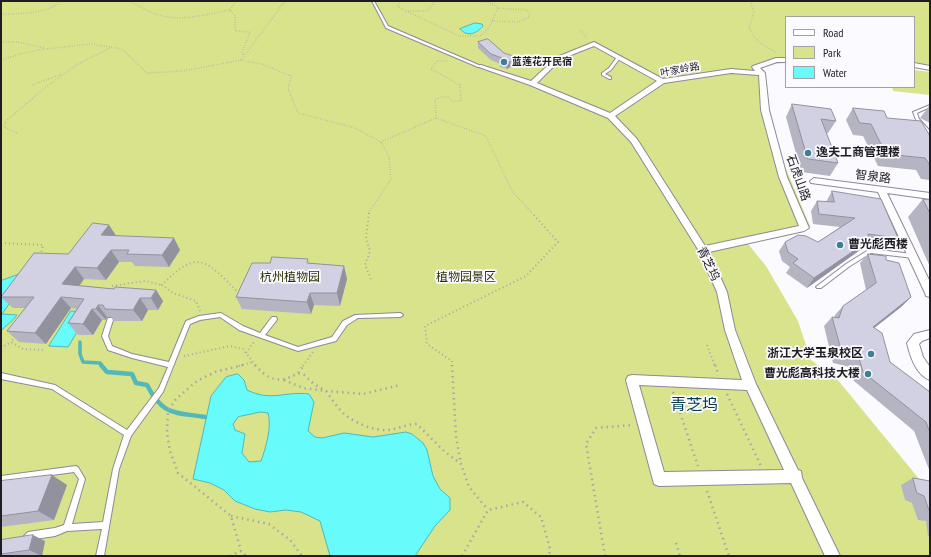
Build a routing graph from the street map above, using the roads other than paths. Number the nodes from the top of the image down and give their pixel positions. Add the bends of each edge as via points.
1 (373, 1) edge
2 (618, 58) junction
3 (785, 60) edge
4 (915, 65) edge
5 (479, 66) joint
6 (930, 68) edge
7 (762, 73) junction
8 (610, 78) dead end
9 (662, 81) junction
10 (532, 84) junction
11 (930, 106) edge
12 (611, 116) junction
13 (920, 129) edge
14 (929, 131) edge
15 (814, 181) road end
16 (881, 190) junction
17 (930, 196) edge
18 (702, 250) junction
19 (913, 256) junction
20 (819, 287) dead end
21 (930, 293) edge
22 (400, 315) dead end
23 (274, 319) dead end
24 (110, 320) edge
25 (930, 334) edge
26 (261, 336) junction
27 (171, 365) junction
28 (930, 375) edge
29 (1, 376) edge
30 (750, 385) junction
31 (128, 434) junction
32 (796, 476) junction
33 (1, 479) edge
34 (106, 524) junction
35 (67, 528) junction
36 (17, 538) edge
37 (100, 556) edge
38 (833, 556) edge

1 - 5 lane via 387,27
2 - 8 lane via 603,74
2 - 9 street
2 - 10 street via 594,44 559,58
3 - 7 street via 776,60 756,67
4 - 6 street
5 - 10 street, 青芝坞
7 - 9 street, 叶家岭路 via 731,71
7 - 18 street, 石虎山路 via 765,110 784,177 804,228
9 - 12 street, 叶家岭路
10 - 12 street, 青芝坞
11 - 14 lane via 915,112 917,120
12 - 18 street, 青芝坞 via 634,141
13 - 14 lane
15 - 16 street, 智泉路
16 - 17 street, 智泉路
16 - 19 street
18 - 30 street, 青芝坞 via 722,292 730,330
19 - 20 lane via 870,251
19 - 21 street
22 - 26 lane via 357,316 345,323 334,339 298,349
23 - 26 lane
24 - 27 lane via 105,336 110,348
25 - 28 street via 918,337 914,342 915,353 924,370
26 - 27 lane via 241,328 221,315 199,318 188,323
27 - 31 lane via 162,390
29 - 31 lane via 53,387
30 - 32 street, 青芝坞
30 - 32 street via 632,380 659,478
31 - 34 lane via 116,469
32 - 38 street, 青芝坞
33 - 35 lane via 76,469 82,479
34 - 35 lane
34 - 37 lane
35 - 36 lane

